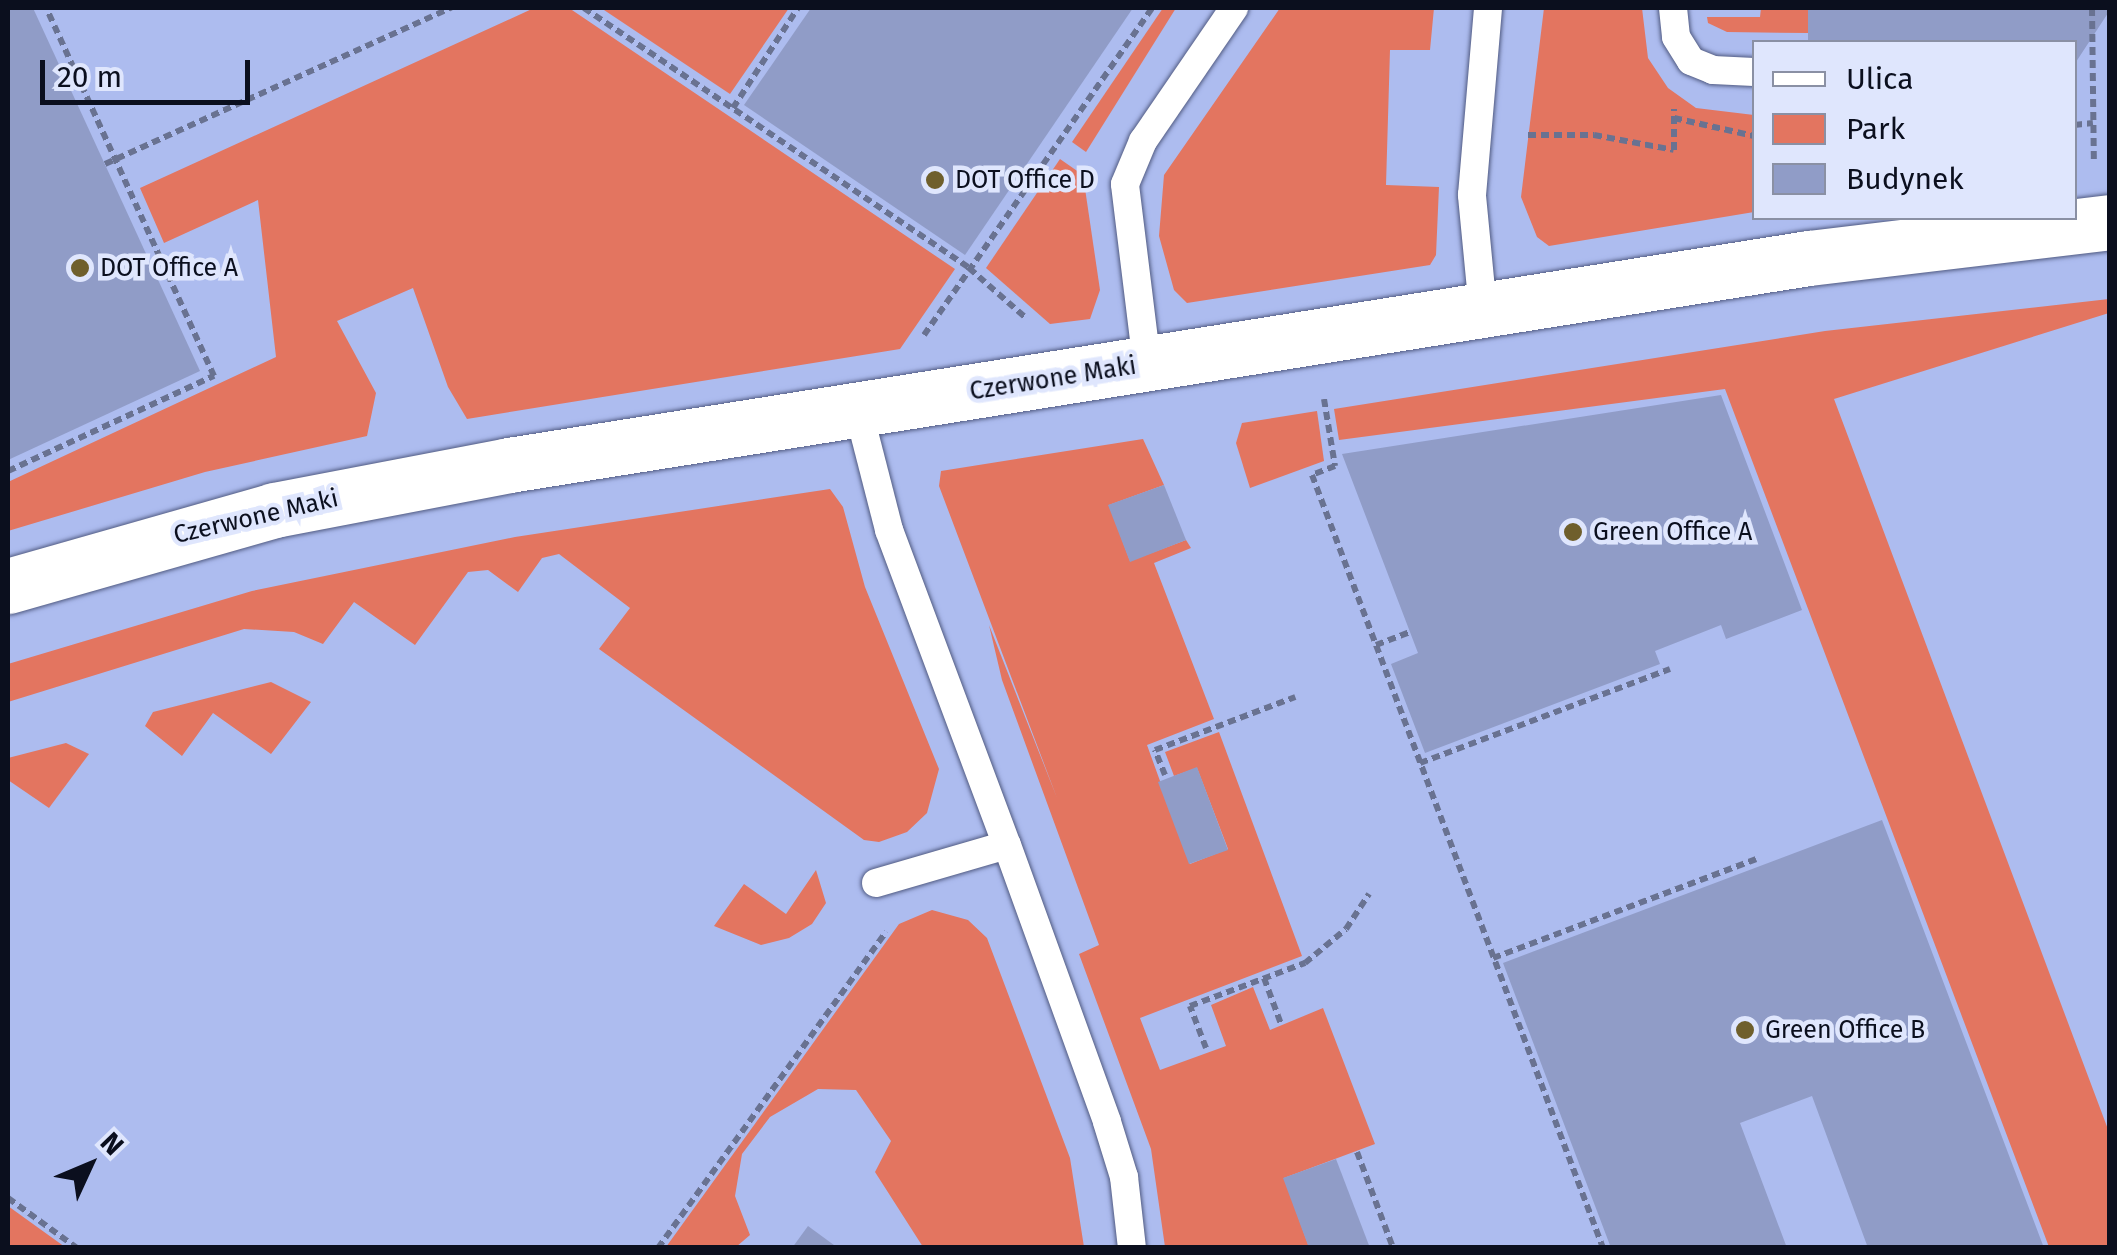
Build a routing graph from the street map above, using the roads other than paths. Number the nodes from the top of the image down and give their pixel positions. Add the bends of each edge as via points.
1 (1234, 8) edge
2 (1488, 8) edge
3 (1674, 8) edge
4 (1752, 72) edge
5 (2102, 202) edge
6 (2077, 207) edge
7 (2008, 220) edge
8 (1483, 310) junction
9 (1146, 364) junction
10 (858, 410) junction
11 (8, 586) edge
12 (1006, 844) junction
13 (876, 884) dead end
14 (1132, 1248) edge

1 - 9 lane via 1143,141 1125,184
2 - 8 lane via 1472,220
3 - 4 lane via 1676,37 1691,60 1713,70
5 - 6 street, Czerwone Maki
7 - 8 street, Czerwone Maki
8 - 9 street, Czerwone Maki
9 - 10 street, Czerwone Maki
10 - 11 street, Czerwone Maki via 274,510
10 - 12 lane via 889,530
12 - 13 lane
12 - 14 lane via 1108,1122 1124,1177

